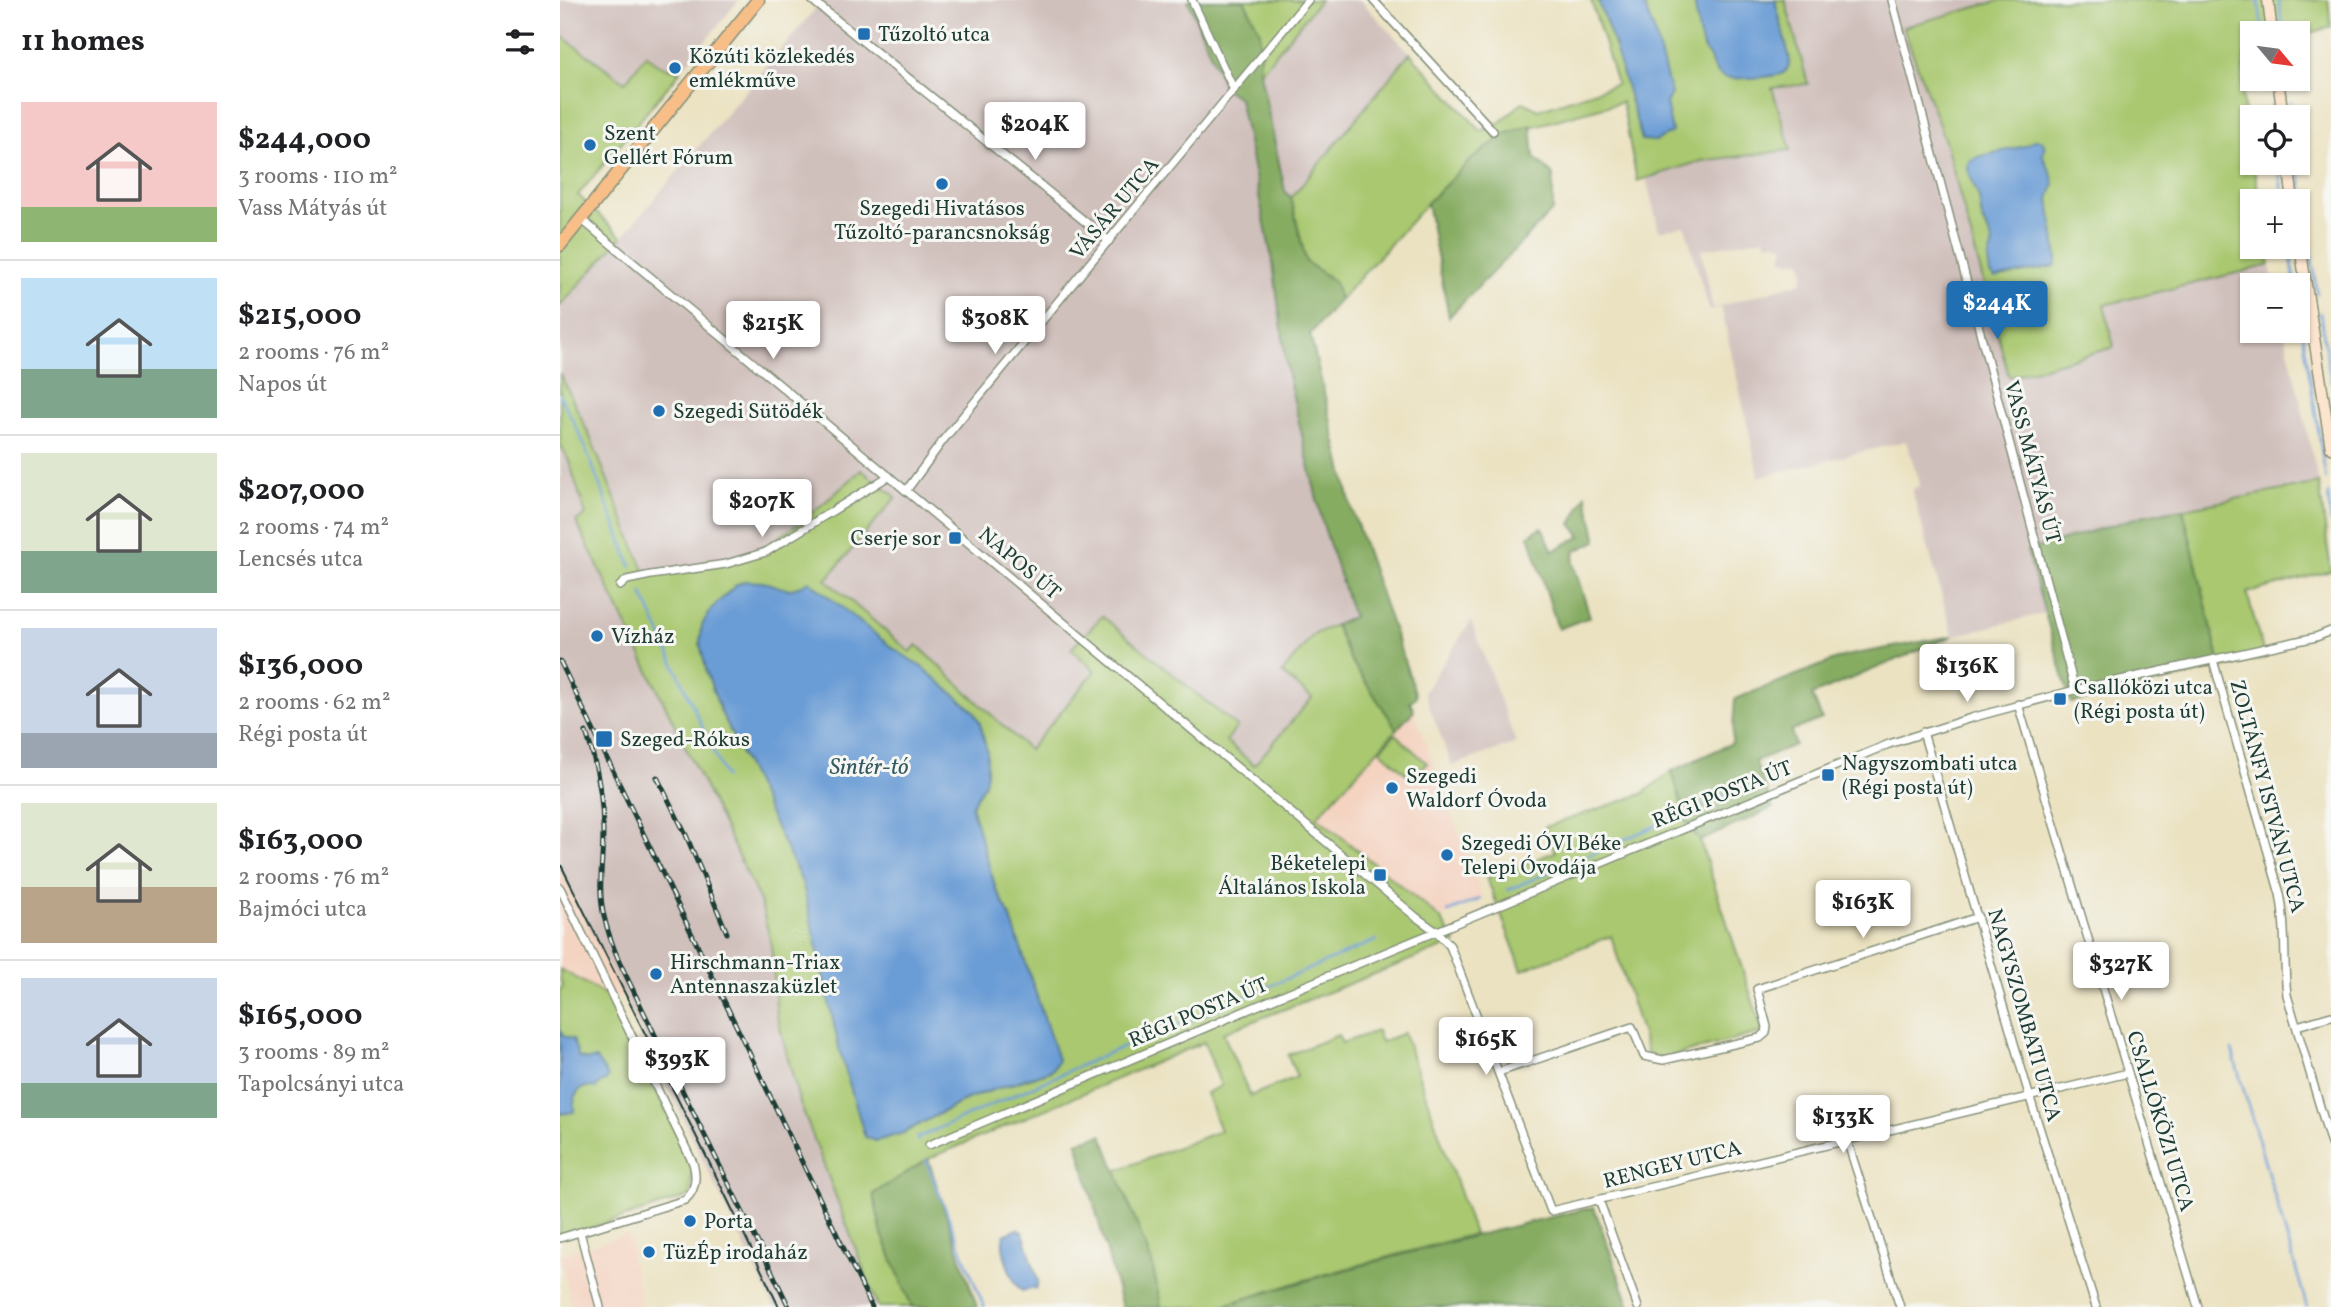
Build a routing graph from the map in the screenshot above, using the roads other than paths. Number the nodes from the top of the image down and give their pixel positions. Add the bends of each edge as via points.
1 (758, 0) edge
2 (812, 0) edge
3 (1192, 0) edge
4 (1308, 0) edge
5 (1373, 0) edge
6 (1892, 0) edge
7 (2268, 0) edge
8 (2271, 21) edge
9 (1234, 90) junction
10 (1493, 131) dead end
11 (581, 219) junction
12 (1109, 241) junction
13 (560, 245) edge
14 (2302, 259) edge
15 (2331, 448) edge
16 (889, 476) junction
17 (906, 491) junction
18 (624, 583) dead end
19 (2331, 631) edge
20 (2331, 637) edge
21 (2316, 638) junction
22 (2213, 660) junction
23 (2075, 690) junction
24 (2018, 704) junction
25 (1923, 732) junction
26 (560, 888) edge
27 (1978, 918) junction
28 (1437, 932) junction
29 (2331, 1016) edge
30 (2297, 1026) junction
31 (1499, 1072) junction
32 (2128, 1073) junction
33 (2030, 1098) junction
34 (1847, 1140) junction
35 (2331, 1144) edge
36 (929, 1145) dead end
37 (1599, 1200) junction
38 (580, 1232) junction
39 (560, 1238) edge
40 (600, 1307) edge
41 (1637, 1307) edge
42 (1900, 1307) edge
43 (2096, 1307) edge
44 (2198, 1307) edge

1 - 11 main road
2 - 12 street
3 - 9 street
4 - 9 street
5 - 10 street
6 - 23 street, VASS MÁTYÁS ÚT
7 - 8 street
9 - 12 street, VÁSÁR UTCA
11 - 13 main road
11 - 16 street, NAPOS ÚT
12 - 17 street, VÁSÁR UTCA
14 - 15 street
16 - 17 street, NAPOS ÚT
16 - 18 street via 766,552 738,562
17 - 28 street, NAPOS ÚT
19 - 21 street, RÉGI POSTA ÚT
20 - 21 street, RÉGI POSTA ÚT
21 - 22 street, RÉGI POSTA ÚT
22 - 23 street, RÉGI POSTA ÚT
22 - 30 street, ZOLTÁNFY ISTVÁN UTCA via 2280,894 2286,984
23 - 24 street, RÉGI POSTA ÚT
24 - 25 street, RÉGI POSTA ÚT
24 - 32 street, CSALLÓKÖZI UTCA
25 - 27 street, NAGYSZOMBATI UTCA
25 - 28 street, RÉGI POSTA ÚT
26 - 38 street via 693,1163 695,1184 685,1200
27 - 31 street via 1757,989 1767,1027 1760,1038 1663,1060 1644,1056 1632,1027
27 - 33 street, NAGYSZOMBATI UTCA
28 - 31 street via 1450,946
28 - 36 street, RÉGI POSTA ÚT
29 - 30 street
30 - 35 street, ZOLTÁNFY ISTVÁN UTCA
31 - 37 street, RENGEY UTCA via 1552,1211
32 - 33 street, RENGEY UTCA
32 - 44 street, CSALLÓKÖZI UTCA
33 - 34 street, RENGEY UTCA
33 - 43 street, NAGYSZOMBATI UTCA
34 - 37 street, RENGEY UTCA
34 - 42 street
37 - 41 street
38 - 39 street
38 - 40 street

